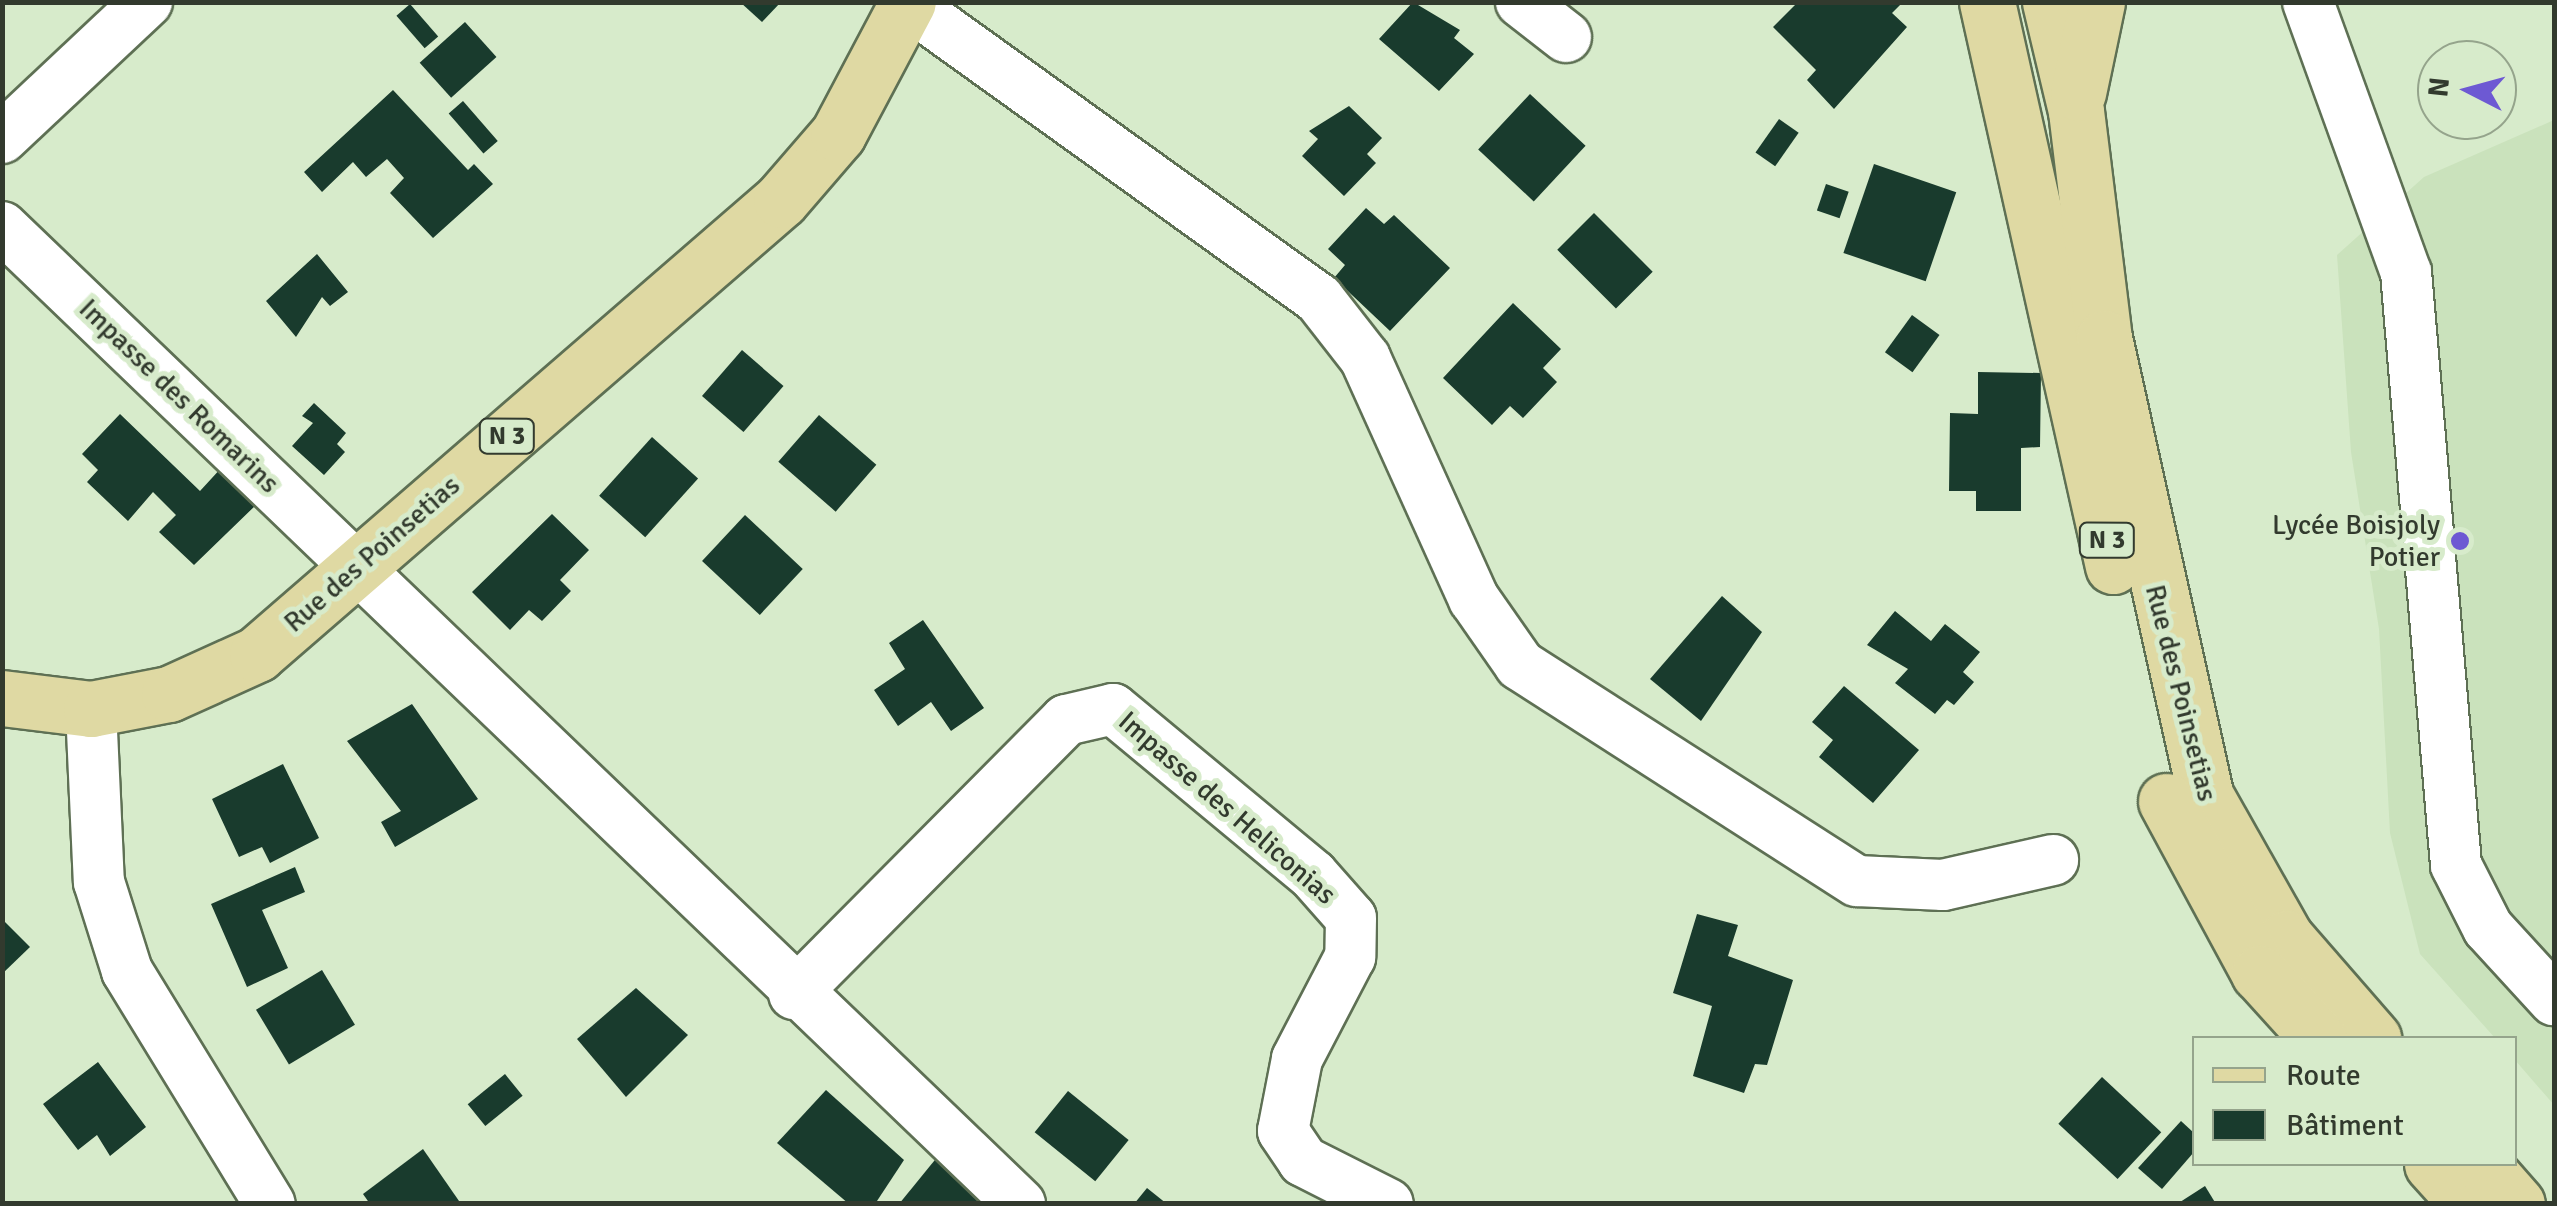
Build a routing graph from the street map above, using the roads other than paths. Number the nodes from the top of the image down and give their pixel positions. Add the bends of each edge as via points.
1 (147, 2) edge
2 (1520, 2) edge
3 (2050, 2) edge
4 (2097, 2) edge
5 (2308, 2) edge
6 (908, 4) edge
7 (1989, 6) edge
8 (1566, 38) dead end
9 (2076, 110) junction
10 (2, 138) edge
11 (2, 226) edge
12 (356, 566) junction
13 (2, 698) edge
14 (90, 709) junction
15 (2052, 860) dead end
16 (794, 994) junction
17 (2554, 1000) edge
18 (2316, 1036) edge
19 (2372, 1036) edge
20 (2434, 1166) edge
21 (2484, 1166) edge
22 (270, 1204) edge
23 (1020, 1204) edge
24 (1388, 1204) edge
25 (2468, 1204) edge
26 (2517, 1204) edge

1 - 10 street
2 - 8 street
3 - 9 main road, Rue des Poinsetias / N 3
4 - 9 main road
5 - 17 street via 2406,272 2456,864 2488,928
6 - 12 main road, Rue des Poinsetias / N 3 via 838,134 781,200
6 - 15 street via 1046,95 1319,300 1365,358 1474,598 1520,665 1858,881 1943,885
7 - 18 main road, Rue des Poinsetias / N 3 via 2167,805 2259,973
9 - 19 main road, Rue des Poinsetias / N 3 via 2104,338 2204,796 2286,938
11 - 12 street, Impasse des Romarins
12 - 14 main road, Rue des Poinsetias / N 3 via 257,654 168,694
12 - 16 street
13 - 14 main road, Rue des Poinsetias / N 3
14 - 22 street via 99,882 127,971
16 - 23 street
16 - 24 street, Impasse des Heliconias via 1066,720 1113,709 1313,876 1351,918 1350,957 1297,1059 1283,1130 1302,1161
20 - 25 main road
21 - 26 main road

